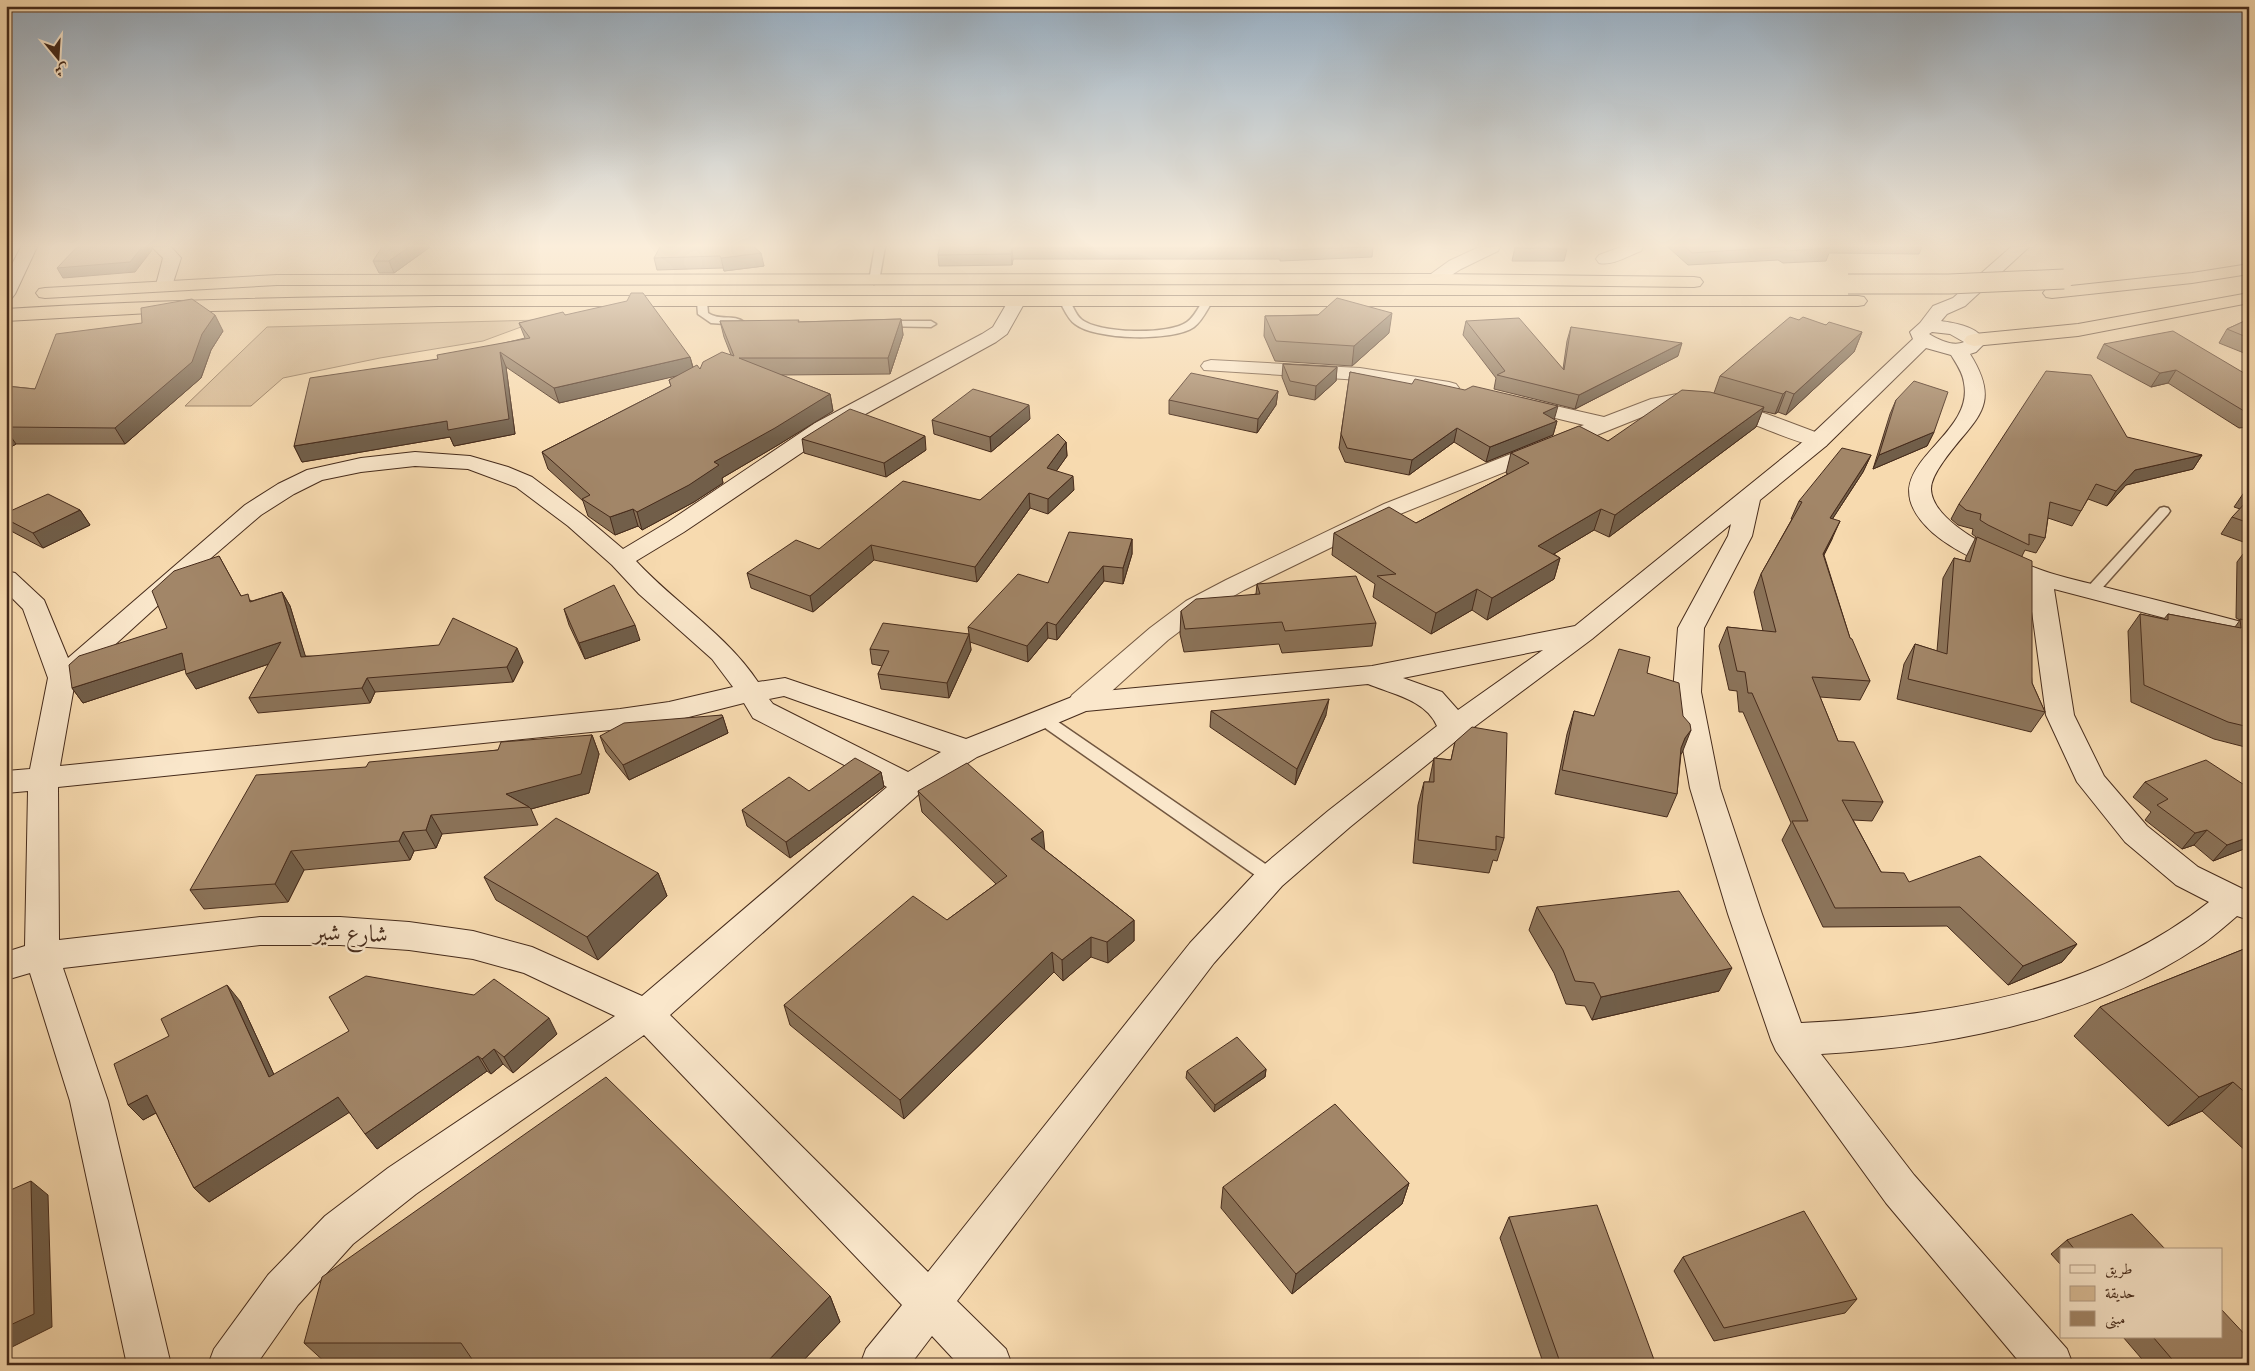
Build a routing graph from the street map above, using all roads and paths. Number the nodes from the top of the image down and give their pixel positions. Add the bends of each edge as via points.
1 (68, 311) edge
2 (703, 311) edge
3 (1011, 311) edge
4 (1071, 311) edge
5 (1201, 311) edge
6 (1939, 311) edge
7 (1965, 311) edge
8 (2180, 311) edge
9 (6, 315) edge
10 (746, 322) edge
11 (872, 324) edge
12 (931, 324) dead end
13 (1925, 333) junction
14 (1966, 342) junction
15 (1211, 366) dead end
16 (1470, 392) edge
17 (1506, 400) edge
18 (1607, 424) junction
19 (1818, 441) junction
20 (1750, 495) junction
21 (2164, 511) dead end
22 (621, 560) junction
23 (6, 578) edge
24 (2040, 578) junction
25 (2092, 592) junction
26 (2249, 632) edge
27 (1583, 633) junction
28 (1372, 675) junction
29 (62, 678) junction
30 (751, 692) junction
31 (1082, 702) junction
32 (1043, 719) junction
33 (1452, 729) junction
34 (967, 750) junction
35 (44, 779) junction
36 (6, 782) edge
37 (909, 785) junction
38 (1271, 877) junction
39 (2241, 904) edge
40 (42, 956) junction
41 (6, 966) edge
42 (646, 1014) junction
43 (1789, 1040) junction
44 (929, 1304) junction
45 (149, 1365) edge
46 (230, 1365) edge
47 (882, 1365) edge
48 (990, 1365) edge
49 (2051, 1365) edge

1 - 9 highway
2 - 10 lane via 711,320
3 - 22 street via 1000,330 990,338 824,428
4 - 5 lane via 1078,322 1091,329 1128,332 1171,331 1190,326
6 - 13 street
7 - 14 street via 1968,316
8 - 14 highway via 2078,330
11 - 12 lane
13 - 14 street via 1938,347
13 - 19 street
14 - 24 street via 1975,384 1974,402 1963,423 1922,474 1919,490 1926,511 1941,527 1964,543
15 - 16 street via 1360,374
17 - 18 street
18 - 19 street via 1674,399 1733,410
18 - 31 street via 1392,509 1235,585 1195,607 1159,634
19 - 20 street
20 - 27 street
20 - 43 street via 1740,536 1691,628 1687,692 1705,788
21 - 25 lane
22 - 29 street via 542,495 524,482 500,472 470,463 415,459 361,465 315,475 253,510
22 - 30 street via 648,589 721,653
23 - 29 street via 35,606
24 - 25 street
24 - 39 street via 2060,715 2092,782 2136,834 2187,876
25 - 26 street
27 - 28 street
27 - 33 street
28 - 31 street
28 - 33 street via 1432,699 1446,714
29 - 35 street
30 - 34 street via 785,687 796,689
30 - 35 street via 669,712 620,719
30 - 37 street via 763,711
31 - 32 street
32 - 34 street
32 - 38 lane
33 - 38 street
34 - 37 street
35 - 36 street
35 - 40 street
37 - 42 street
38 - 44 street via 1202,954
39 - 43 street via 2134,967 2054,999 1973,1020 1894,1033
40 - 41 street, شارع شير
40 - 42 street, شارع شير via 260,932 340,931 409,936 473,945 532,961
40 - 45 street via 89,1101
42 - 44 street
42 - 46 street via 402,1181 338,1230 283,1290
43 - 49 street via 1900,1190
44 - 47 street
44 - 48 street

